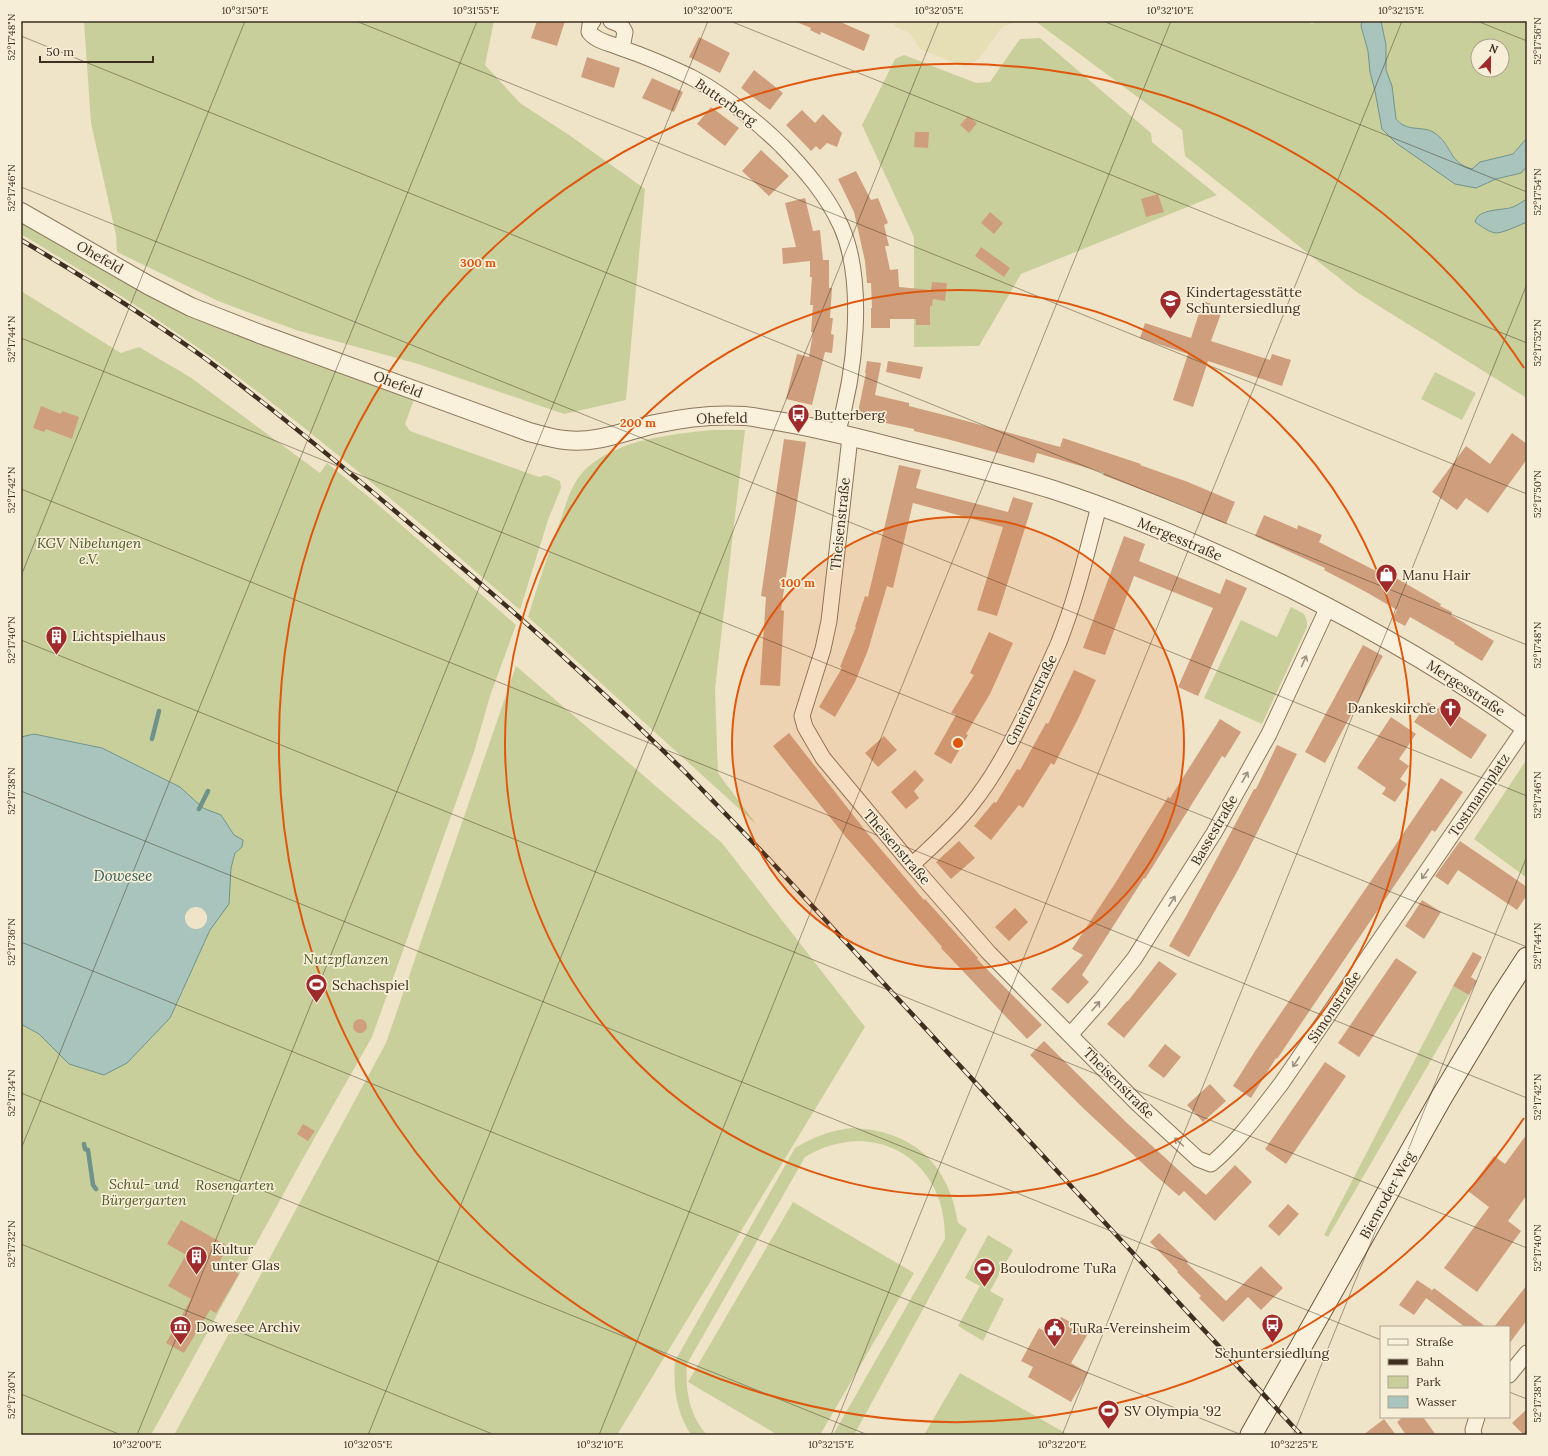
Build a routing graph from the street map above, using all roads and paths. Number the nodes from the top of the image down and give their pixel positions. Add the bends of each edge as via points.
1 (592, 21) edge
2 (611, 21) edge
3 (622, 48) junction
4 (21, 212) edge
5 (800, 425) joint
6 (844, 435) junction
7 (1099, 506) junction
8 (1328, 607) junction
9 (1526, 728) edge
10 (1447, 842) joint
11 (912, 865) junction
12 (1527, 958) edge
13 (1070, 1035) junction
14 (1211, 1164) joint
15 (1527, 1353) edge
16 (1510, 1374) edge
17 (1251, 1435) edge

1 - 3 street, Butterberg via 589,32 594,38
2 - 3 street via 621,25 625,32
3 - 6 street, Butterberg via 698,81 741,109 800,164 832,208 842,227 850,252 855,302 854,352 842,417
4 - 5 street, Ohefeld via 191,307 529,432 565,440 600,439 684,419 746,416
5 - 6 street, Mergesstraße
6 - 7 street, Mergesstraße via 964,464
6 - 11 street, Theisenstraße via 849,446 829,621 802,716 805,727 823,758
7 - 8 street, Mergesstraße via 1209,550
7 - 11 street, Gmeinerstraße via 1065,624 1019,728 989,780 971,805
8 - 9 street, Mergesstraße via 1445,673
13 -> 8 street, Bassestraße via 1134,959 1214,833 1269,734
9 - 10 street, Tostmannplatz
10 -> 14 street, Simonstraße via 1281,1084 1242,1135
11 - 13 street, Theisenstraße via 989,953
12 - 17 main road, Bienroder Weg via 1441,1098
14 -> 13 street, Theisenstraße via 1198,1159 1175,1139
15 - 16 street

